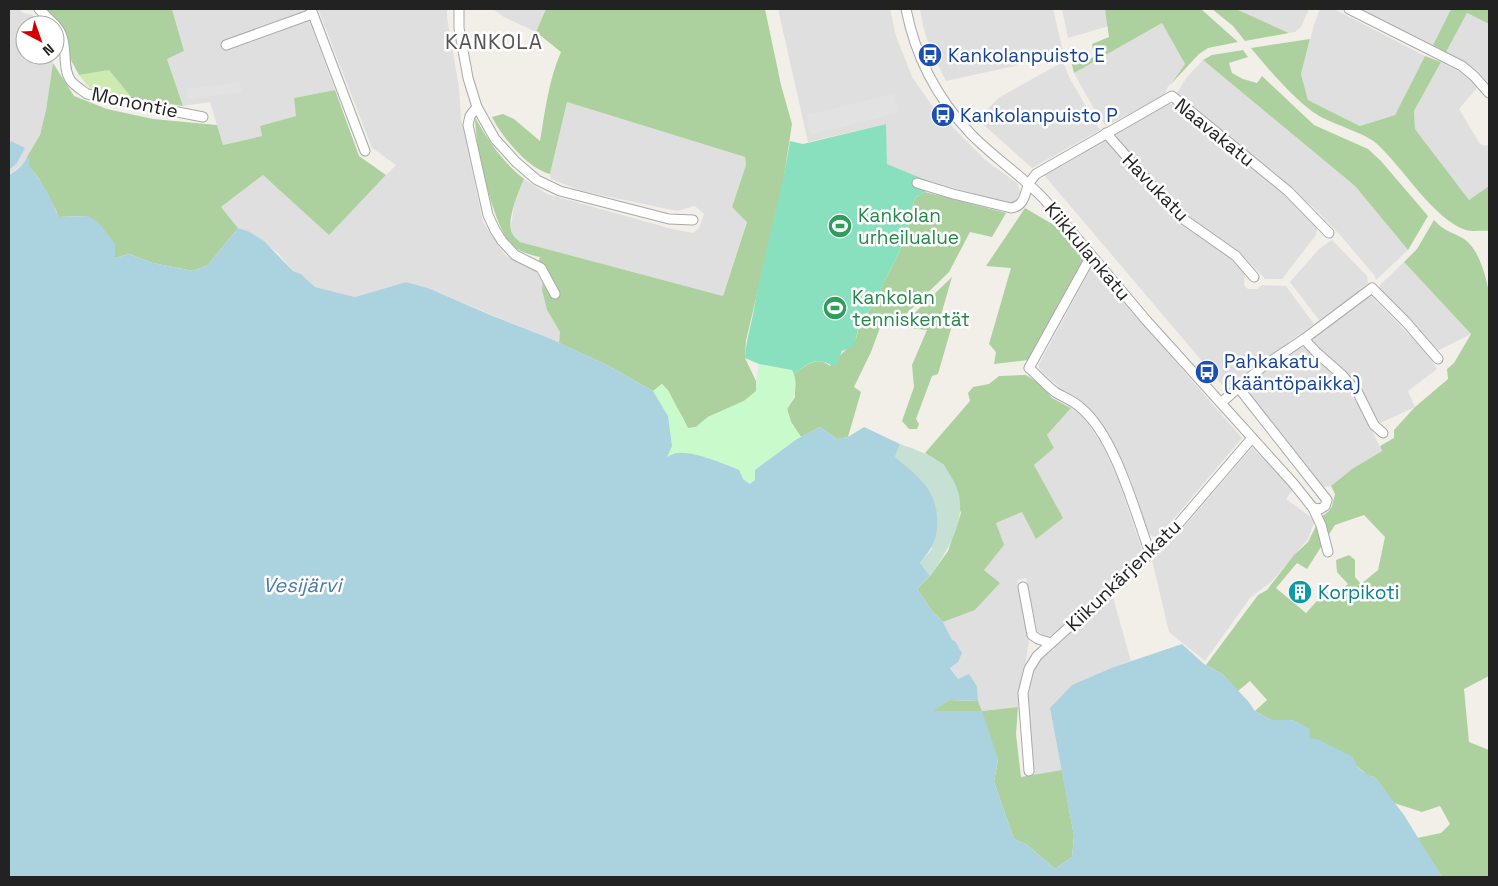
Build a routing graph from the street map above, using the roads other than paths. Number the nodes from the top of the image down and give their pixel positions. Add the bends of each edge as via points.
1 (459, 9) edge
2 (906, 9) edge
3 (1349, 9) edge
4 (311, 11) edge
5 (226, 45) dead end
6 (65, 49) edge
7 (1489, 93) edge
8 (477, 107) junction
9 (203, 117) dead end
10 (1106, 133) junction
11 (365, 151) dead end
12 (917, 183) dead end
13 (1029, 184) junction
14 (693, 220) dead end
15 (1329, 233) dead end
16 (1091, 256) junction
17 (1254, 277) dead end
18 (555, 294) dead end
19 (1304, 338) junction
20 (1438, 359) dead end
21 (1238, 387) junction
22 (1222, 402) junction
23 (1383, 433) dead end
24 (1252, 438) junction
25 (1313, 508) junction
26 (1328, 552) dead end
27 (1150, 553) junction
28 (1023, 587) dead end
29 (1032, 636) junction
30 (1051, 643) junction
31 (1037, 656) junction
32 (1029, 771) dead end

1 - 8 street via 468,78
2 - 13 street, Kiikkulankatu via 911,34 921,58 951,111 977,139
3 - 7 street via 1462,66
4 - 5 street
4 - 11 street
6 - 9 street, Monontie via 66,72 72,82 87,94
8 - 14 street via 495,139 537,180 560,191 634,211 669,219
8 - 18 street via 468,126 488,215 502,242 514,255 541,268
10 - 13 street, Naavakatu via 1036,174
10 - 15 street, Naavakatu via 1172,96 1288,191
10 - 17 street, Havukatu via 1179,216 1236,256
12 - 13 street via 1011,208 1015,208 1027,195
13 - 16 street, Kiikkulankatu
16 - 22 street, Kiikkulankatu
16 - 27 street via 1029,368 1054,391 1082,408 1107,441
19 - 20 street via 1372,288
19 - 21 street
19 - 23 street via 1358,393 1374,425
21 - 22 street
21 - 25 street via 1327,500 1320,509
22 - 24 street, Kiikkulankatu
24 - 25 street, Kiikkulankatu
24 - 27 street, Kiikunkärjenkatu
25 - 26 street, Kiikkulankatu
27 - 30 street, Kiikunkärjenkatu
28 - 29 street
29 - 30 street, Kiikunkärjenkatu
29 - 31 street
30 - 31 street, Kiikunkärjenkatu
31 - 32 street, Kiikunkärjenkatu via 1023,693

